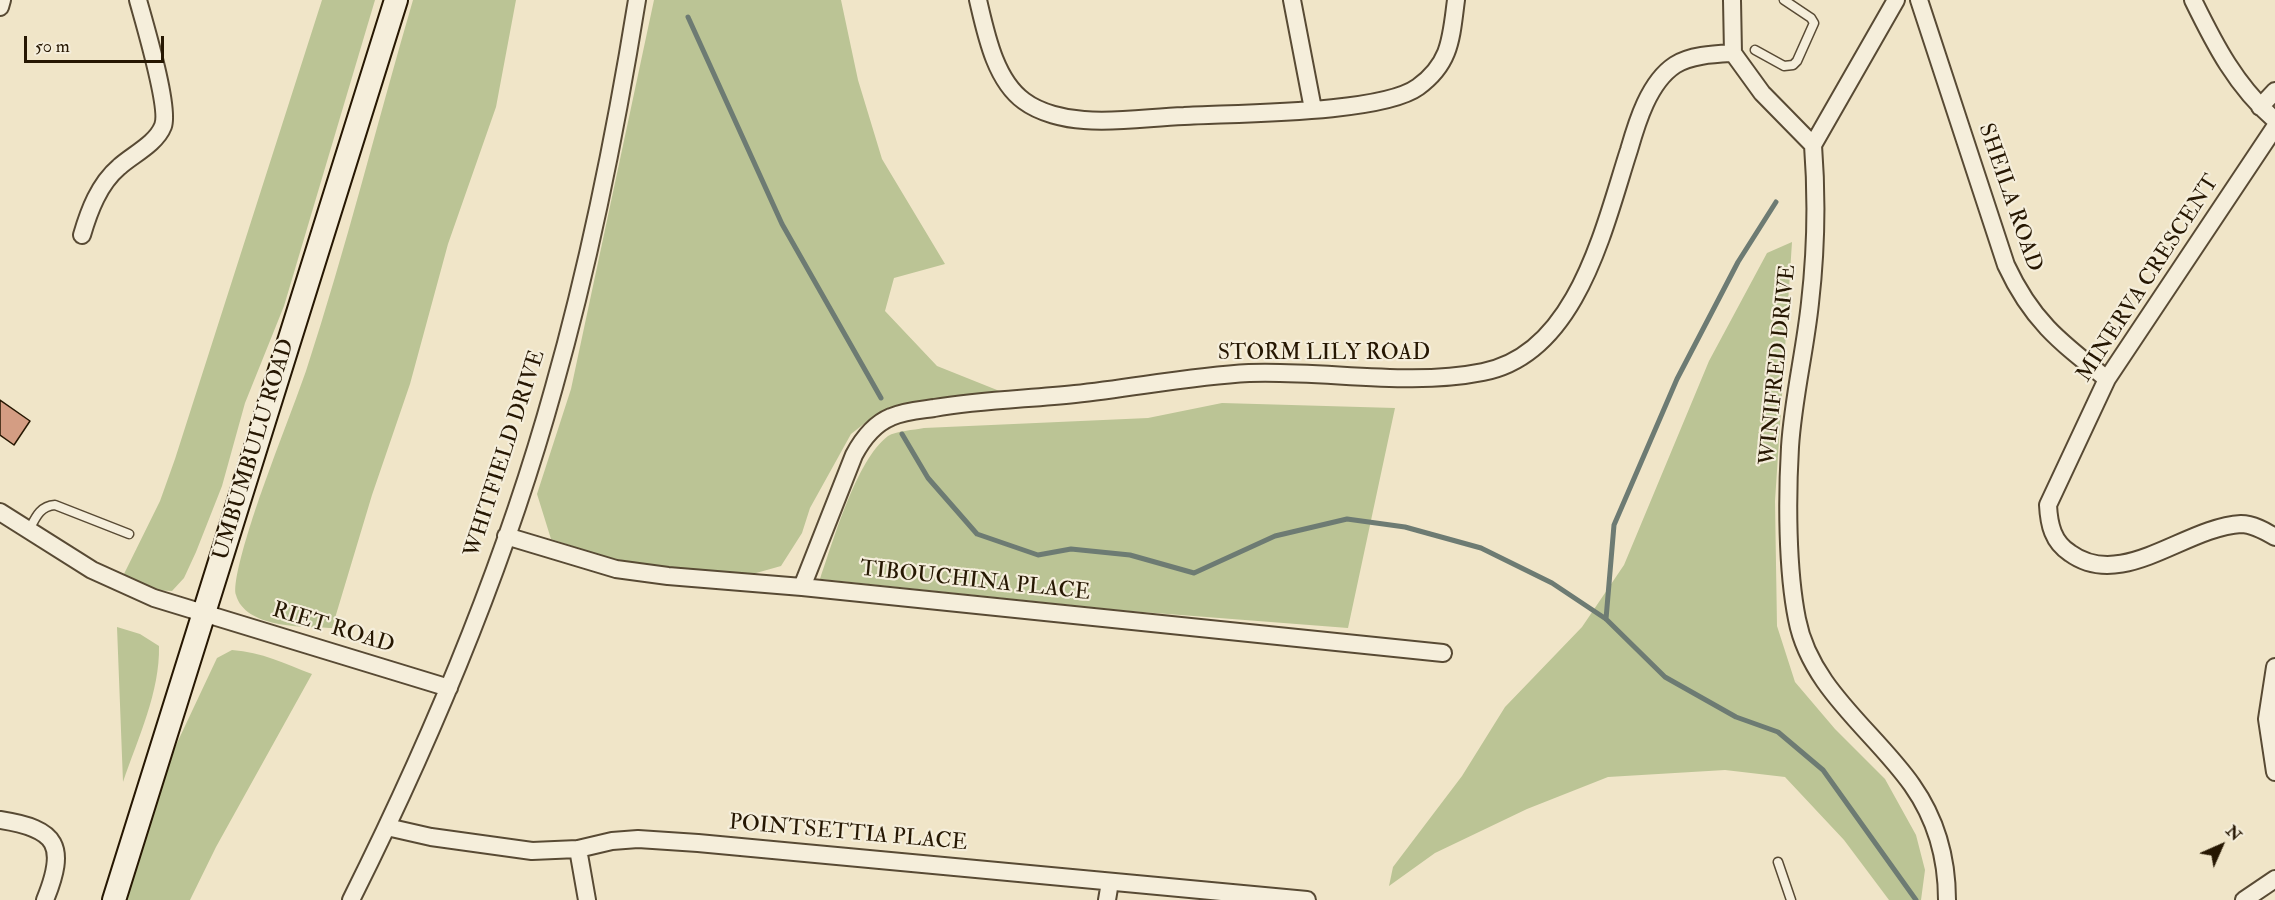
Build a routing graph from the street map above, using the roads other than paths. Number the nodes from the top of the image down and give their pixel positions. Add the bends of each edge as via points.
1 (2, 0) edge
2 (138, 0) edge
3 (396, 0) edge
4 (637, 0) edge
5 (978, 0) edge
6 (1292, 0) edge
7 (1456, 0) edge
8 (1732, 0) edge
9 (1784, 0) edge
10 (1896, 0) edge
11 (1919, 0) edge
12 (2193, 0) edge
13 (0, 7) edge
14 (1755, 50) dead end
15 (1733, 53) junction
16 (2275, 91) edge
17 (2260, 107) junction
18 (1313, 109) junction
19 (2275, 120) edge
20 (2275, 127) edge
21 (1813, 145) junction
22 (82, 235) dead end
23 (2107, 379) junction
24 (0, 512) edge
25 (28, 532) junction
26 (129, 534) dead end
27 (506, 536) junction
28 (2275, 537) edge
29 (802, 587) junction
30 (203, 614) junction
31 (1443, 653) dead end
32 (2275, 667) edge
33 (449, 688) junction
34 (2275, 771) edge
35 (0, 820) edge
36 (387, 827) junction
37 (578, 849) junction
38 (1778, 862) dead end
39 (2275, 879) edge
40 (1110, 882) junction
41 (45, 900) edge
42 (114, 900) edge
43 (351, 900) edge
44 (587, 900) edge
45 (1107, 900) edge
46 (1307, 900) edge
47 (1791, 900) edge
48 (1947, 900) edge
49 (2244, 900) edge

1 - 13 street
2 - 22 street via 164,122 157,135 104,184
3 - 30 main road, UMBUMBULU ROAD
4 - 27 street, WHITFIELD DRIVE via 619,111 573,313 554,387
5 - 18 street via 1004,80 1026,103 1042,111 1085,120
6 - 18 street
7 - 18 street via 1450,47 1437,70 1416,88 1355,105
8 - 15 street
9 - 14 lane via 1814,23 1797,61 1784,66
10 - 21 street
11 - 23 street, SHEILA ROAD via 2016,287 2055,338
12 - 17 street via 2224,61
15 - 21 street via 1762,93
15 - 29 street, STORM LILY ROAD via 1677,63 1662,77 1634,131 1595,252 1576,296 1550,332 1505,366 1434,377 1294,373 1209,376 1075,394 948,405 891,416 873,430 854,455
16 - 17 street
17 - 19 street
20 - 23 street, MINERVA CRESCENT
21 - 48 street, WINIFRED DRIVE via 1816,190 1811,301 1790,446 1791,555 1797,619 1806,648 1824,679 1894,761 1926,809 1943,852
23 - 28 street, MINERVA CRESCENT via 2048,505 2049,523 2063,549 2094,565 2121,565 2242,524
24 - 25 street, RIET ROAD
25 - 26 lane via 39,512 47,505 55,505
25 - 30 street, RIET ROAD via 122,585
27 - 29 street, TIBOUCHINA PLACE via 616,569
27 - 33 street, WHITFIELD DRIVE
29 - 31 street, TIBOUCHINA PLACE
30 - 33 street, RIET ROAD
30 - 42 main road, UMBUMBULU ROAD
32 - 34 street via 2267,719
33 - 36 street, WHITFIELD DRIVE
35 - 41 street via 28,825 43,833 55,848 57,863
36 - 37 street, POINTSETTIA PLACE via 532,851
36 - 43 street, WHITFIELD DRIVE
37 - 40 street, POINTSETTIA PLACE via 638,839
37 - 44 street
38 - 47 lane
39 - 49 street
40 - 45 street
40 - 46 street, POINTSETTIA PLACE

